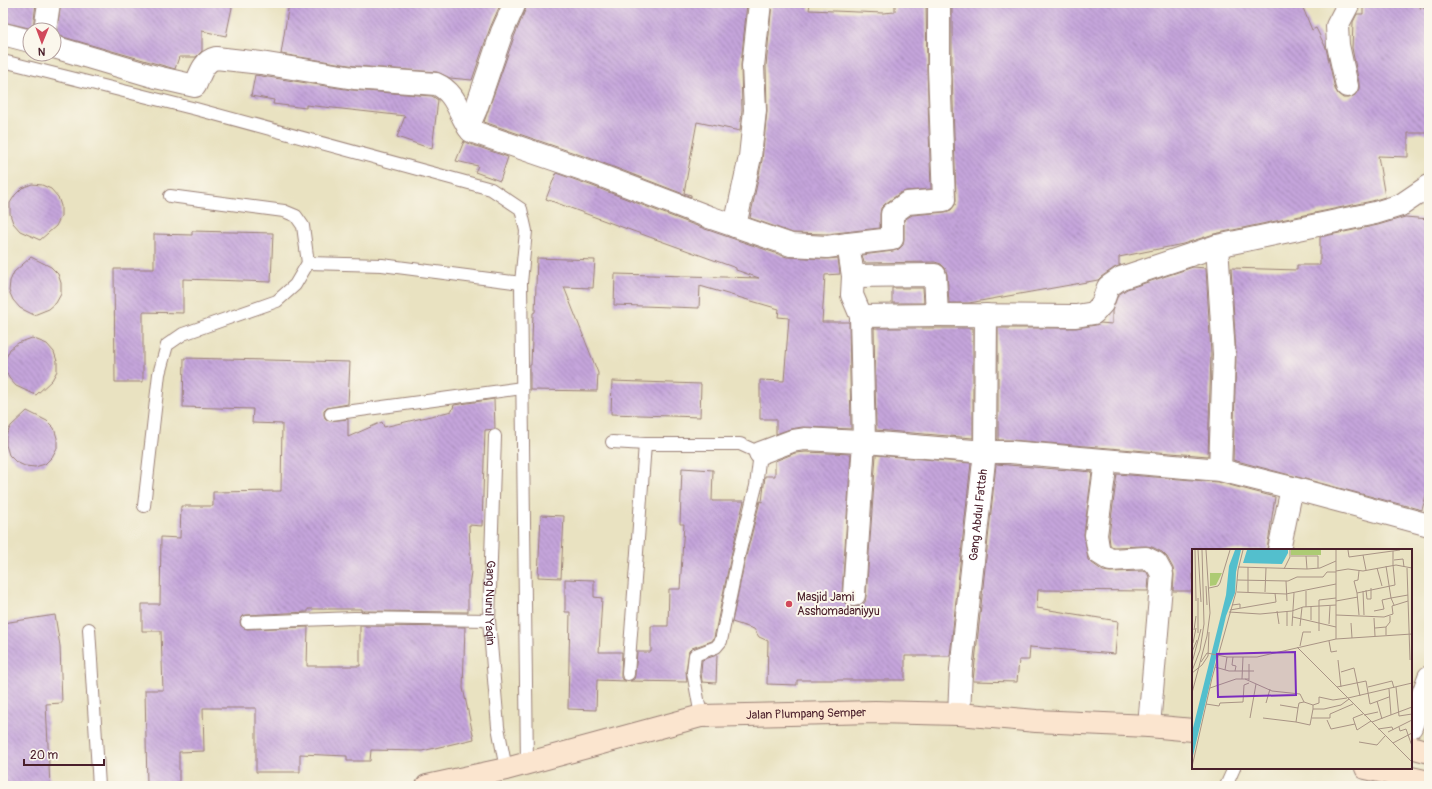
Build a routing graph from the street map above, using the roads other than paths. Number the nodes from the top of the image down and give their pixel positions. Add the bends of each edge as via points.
1 (49, 3) edge
2 (515, 3) edge
3 (760, 3) edge
4 (939, 3) edge
5 (1349, 3) edge
6 (46, 22) edge
7 (3, 34) edge
8 (22, 39) edge
9 (62, 49) edge
10 (3, 61) edge
11 (1348, 86) dead end
12 (468, 127) junction
13 (1429, 186) edge
14 (170, 196) dead end
15 (734, 226) junction
16 (848, 244) junction
17 (1217, 246) junction
18 (308, 263) junction
19 (853, 276) junction
20 (521, 284) junction
21 (937, 315) junction
22 (986, 315) junction
23 (861, 316) junction
24 (522, 388) junction
25 (331, 414) dead end
26 (495, 436) dead end
27 (612, 442) dead end
28 (864, 442) junction
29 (645, 444) junction
30 (985, 452) junction
31 (760, 453) junction
32 (1106, 461) junction
33 (1220, 470) junction
34 (1292, 488) junction
35 (144, 506) dead end
36 (1429, 525) edge
37 (1279, 549) edge
38 (854, 595) dead end
39 (489, 620) junction
40 (247, 622) dead end
41 (89, 629) dead end
42 (628, 674) dead end
43 (1429, 677) edge
44 (959, 714) junction
45 (701, 716) junction
46 (1412, 724) edge
47 (1149, 726) junction
48 (1192, 730) edge
49 (527, 763) junction
50 (506, 769) junction
51 (1234, 769) edge
52 (1370, 769) edge
53 (1420, 781) edge
54 (99, 786) edge
55 (427, 786) edge
56 (1226, 786) edge

1 - 6 street
2 - 12 street
3 - 15 street via 753,66 755,110 750,157
4 - 16 street via 944,200 907,203 892,214 892,239
5 - 11 street via 1337,26 1338,45
7 - 8 street
9 - 12 street via 195,86 205,65 209,60 216,58 354,78 436,84 445,87 452,95
10 - 20 lane via 196,109 491,189 521,209 526,231
12 - 15 street via 471,131 594,173
13 - 17 street via 1401,205 1376,213
14 - 18 lane via 284,211 296,216 303,226
15 - 16 street via 791,245 827,247
16 - 19 street
17 - 22 street via 1121,278 1108,288 1102,304 1094,314
17 - 33 street via 1224,354
18 - 20 lane via 382,266
18 - 35 lane via 295,285 277,301 183,334 167,345 159,374
19 - 21 street via 935,275
19 - 23 street via 852,295
20 - 24 lane
21 - 22 street
21 - 23 street
22 - 30 street, Gang Abdul Fattah
23 - 28 street
24 - 25 lane
24 - 49 lane
26 - 39 lane, Gang Nurul Yaqin
27 - 29 lane
28 - 30 street
28 - 31 street via 805,439
28 - 38 street
29 - 31 lane via 740,444
29 - 42 lane
30 - 32 street
30 - 44 street, Gang Abdul Fattah via 961,670
31 - 45 lane via 756,486 721,641 716,647 696,655 693,672
32 - 33 street
32 - 47 street via 1096,535 1099,553 1110,560 1146,558 1156,563 1162,574
33 - 34 street
34 - 36 street
34 - 37 street
39 - 40 lane via 354,618
39 - 50 lane, Gang Nurul Yaqin via 498,727
41 - 54 lane
43 - 46 street
44 - 45 main road, Jalan Plumpang Semper via 875,712
44 - 47 main road, Jalan Plumpang Semper via 1036,721
45 - 49 main road, Jalan Plumpang Semper
47 - 48 main road, Jalan Plumpang Semper
49 - 50 main road, Jalan Plumpang Semper
50 - 55 main road, Jalan Plumpang Semper
51 - 56 lane
52 - 53 main road

